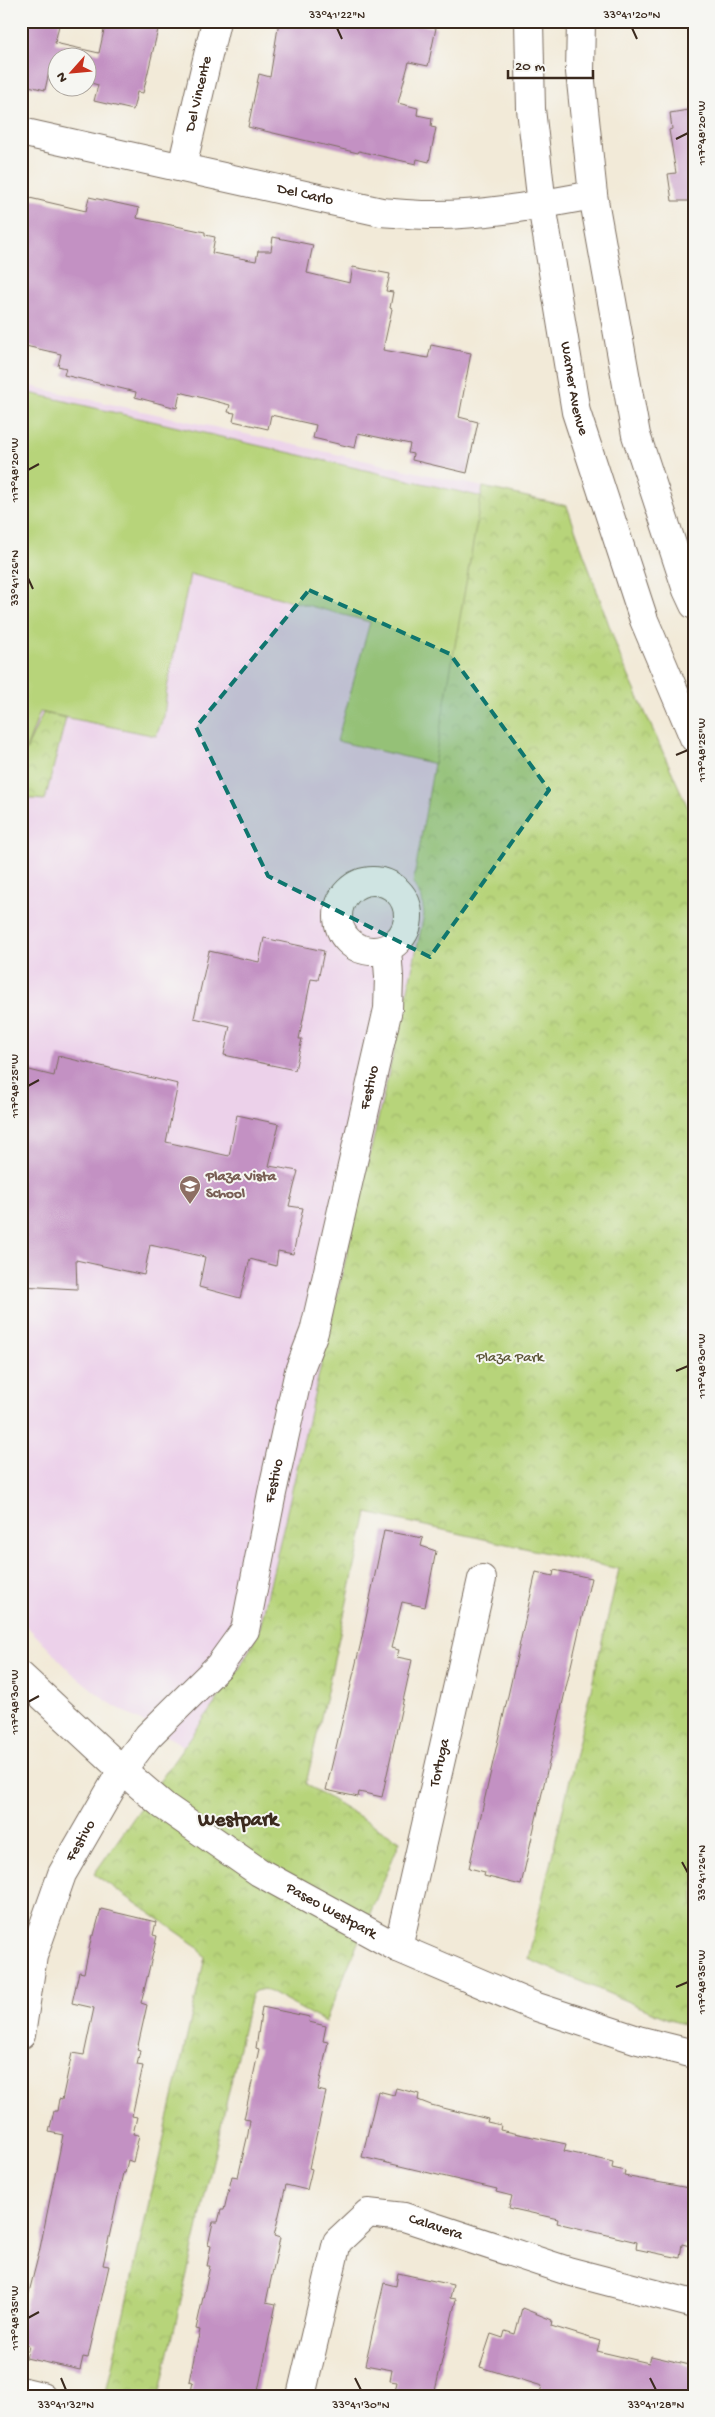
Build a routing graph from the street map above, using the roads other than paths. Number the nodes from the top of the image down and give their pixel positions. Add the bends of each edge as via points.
1 (216, 21) edge
2 (529, 21) edge
3 (581, 21) edge
4 (21, 132) edge
5 (182, 168) junction
6 (593, 195) junction
7 (542, 204) junction
8 (694, 605) edge
9 (694, 738) edge
10 (387, 949) dead end
11 (482, 1579) dead end
12 (21, 1676) edge
13 (122, 1770) junction
14 (398, 1948) junction
15 (27, 1955) edge
16 (21, 2035) edge
17 (694, 2054) edge
18 (694, 2304) edge
19 (21, 2391) edge
20 (42, 2396) edge
21 (301, 2396) edge

1 - 5 street, Del Vincente
2 - 7 street, Warner Avenue via 531,109
3 - 6 street via 580,72
4 - 5 street, Del Carlo
5 - 7 street, Del Carlo via 381,212 427,215 477,213
6 - 7 street, Del Carlo
6 - 8 street via 636,435
7 - 9 street, Warner Avenue via 576,412 644,620
10 - 13 street, Festivo via 388,1009 314,1332 299,1371 245,1630 219,1666 148,1736
11 - 14 street, Tortuga
12 - 13 street, Paseo Westpark
13 - 14 street, Paseo Westpark via 164,1806 259,1872
13 - 15 street, Festivo via 62,1874
14 - 17 street, Paseo Westpark via 534,2006 638,2040
15 - 16 street, Festivo
18 - 21 street, Calavera via 568,2271 404,2217 368,2213 337,2242
19 - 20 street

